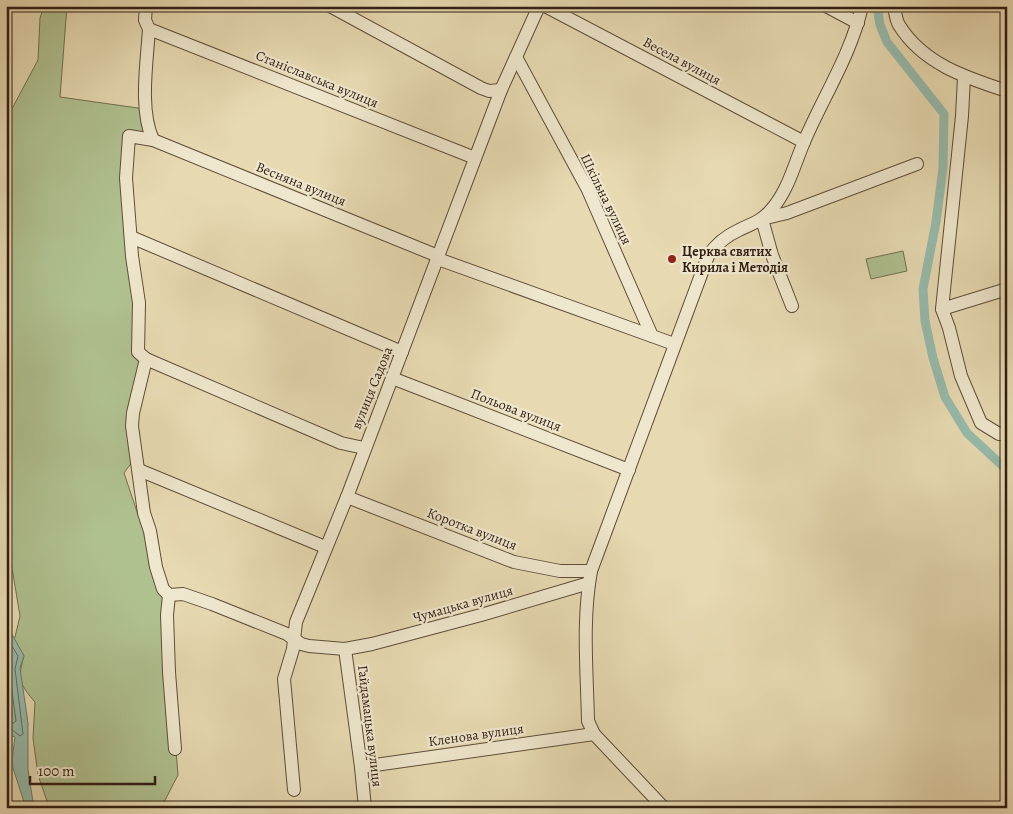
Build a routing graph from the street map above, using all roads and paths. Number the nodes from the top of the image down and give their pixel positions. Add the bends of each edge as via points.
1 (146, 6) edge
2 (330, 6) edge
3 (539, 6) edge
4 (545, 6) edge
5 (826, 6) edge
6 (862, 6) edge
7 (894, 6) edge
8 (858, 23) junction
9 (149, 29) junction
10 (516, 57) junction
11 (964, 77) junction
12 (501, 90) junction
13 (1007, 91) edge
14 (153, 140) junction
15 (804, 142) junction
16 (475, 158) junction
17 (917, 164) dead end
18 (762, 219) junction
19 (132, 237) junction
20 (438, 258) junction
21 (1007, 290) edge
22 (792, 306) dead end
23 (942, 310) junction
24 (652, 336) junction
25 (674, 344) junction
26 (402, 352) junction
27 (146, 359) junction
28 (392, 378) junction
29 (1007, 433) edge
30 (364, 448) junction
31 (139, 470) junction
32 (629, 470) junction
33 (347, 497) junction
34 (325, 547) junction
35 (590, 577) junction
36 (169, 595) junction
37 (295, 638) junction
38 (345, 649) junction
39 (594, 734) junction
40 (175, 749) dead end
41 (361, 767) junction
42 (294, 790) dead end
43 (365, 808) edge
44 (664, 808) edge

1 - 9 street via 145,20
2 - 12 street via 481,88
3 - 10 street, вулиця Садова
4 - 15 street, Весела вулиця
5 - 8 street
6 - 8 street
7 - 11 street via 898,24 916,46
8 - 15 street
9 - 14 street via 145,109
9 - 16 street, Станіславська вулиця
10 - 12 street, вулиця Садова
10 - 24 street, Шкільна вулиця via 588,190
11 - 13 street
11 - 23 street
12 - 16 street, вулиця Садова
14 - 19 street, Весняна вулиця via 129,136 126,178
14 - 20 street, Весняна вулиця
15 - 18 street via 784,191
16 - 20 street, вулиця Садова
17 - 18 street via 787,213
18 - 22 street
18 - 25 street via 726,238 708,256
19 - 26 street
19 - 27 street via 139,303 138,352
20 - 24 street, Весняна вулиця
20 - 26 street, вулиця Садова
21 - 23 street
23 - 29 street via 961,376 981,423 999,434
24 - 25 street
25 - 32 street
26 - 28 street, вулиця Садова
27 - 30 street via 341,443
27 - 31 street via 132,426
28 - 30 street, вулиця Садова
28 - 32 street, Польова вулиця
30 - 33 street, вулиця Садова
31 - 34 street
31 - 36 street via 156,567 163,589
32 - 35 street
33 - 34 street, вулиця Садова
33 - 35 street, Коротка вулиця via 514,562
34 - 37 street, вулиця Садова via 296,622
35 - 38 street, Чумацька вулиця via 472,618
35 - 39 street via 585,616 586,664 588,721
36 - 37 street, Чумацька вулиця via 183,594 205,601
36 - 40 street via 169,672
37 - 38 street, Чумацька вулиця via 309,646
37 - 42 street, вулиця Садова via 284,679
38 - 41 street, Гайдамацька вулиця
39 - 41 street, Кленова вулиця
39 - 44 street
41 - 43 street, Гайдамацька вулиця

